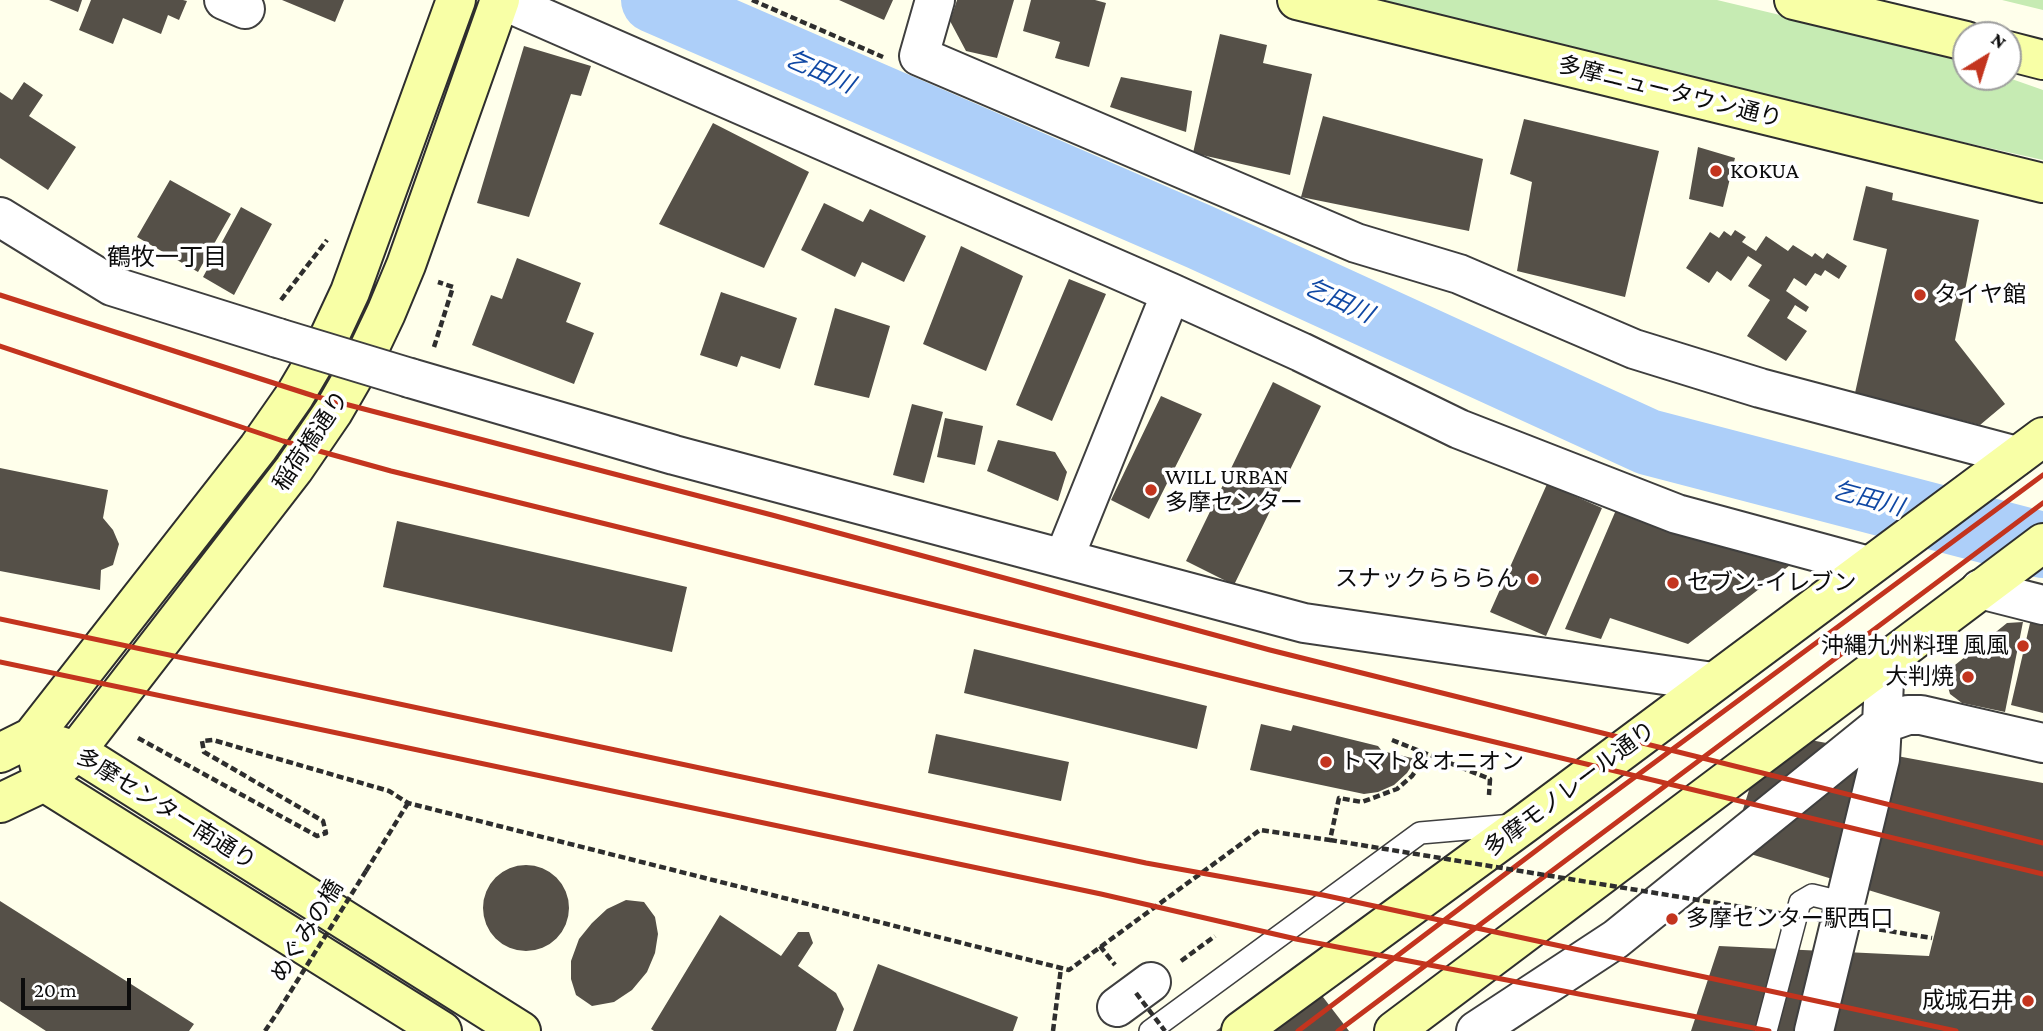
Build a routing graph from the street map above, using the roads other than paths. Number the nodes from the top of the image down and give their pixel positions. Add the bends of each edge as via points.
1 (456, 0) edge
2 (501, 0) edge
3 (934, 0) edge
4 (1297, 0) edge
5 (1794, 0) edge
6 (1952, 38) edge
7 (2022, 55) edge
8 (2043, 60) edge
9 (2043, 183) edge
10 (0, 217) edge
11 (1171, 293) junction
12 (2018, 455) edge
13 (2043, 543) edge
14 (1884, 555) junction
15 (1063, 558) junction
16 (1994, 579) junction
17 (2043, 604) edge
18 (1885, 660) junction
19 (1713, 682) junction
20 (1882, 724) junction
21 (2043, 743) edge
22 (16, 745) edge
23 (76, 751) junction
24 (44, 782) junction
25 (0, 803) edge
26 (1524, 824) junction
27 (1845, 903) junction
28 (1478, 1030) edge
29 (442, 1031) edge
30 (521, 1031) edge
31 (1150, 1031) edge
32 (1241, 1031) edge
33 (1394, 1031) edge
34 (1766, 1031) edge
35 (1814, 1031) edge

1 - 22 street, 稲荷橋通り via 350,292 316,360 258,448
2 - 11 street
2 - 23 street, 稲荷橋通り via 406,265 367,353 334,412
3 - 12 street via 919,56 1343,238 1459,274 1634,349 1759,388
4 - 9 street, 多摩ニュータウン通り
5 - 6 street
7 - 8 street
10 - 15 street, bridge via 112,286 674,455
11 - 14 street via 1472,434 1677,514
11 - 15 street
12 - 14 street, 多摩モノレール通り
13 - 16 street
14 - 19 street, 多摩モノレール通り
15 - 19 street via 1304,623
16 - 17 street
16 - 18 street
18 - 20 street
18 - 33 street
19 - 26 street, 多摩モノレール通り
20 - 21 street via 1921,715
20 - 27 street via 1880,759
20 - 28 street via 1616,939
22 - 23 street, 多摩センター南通り
22 - 24 street, 多摩センター南通り
23 - 24 street, 稲荷橋通り
23 - 30 street, 多摩センター南通り
24 - 25 street, 稲荷橋通り
24 - 29 street, 多摩センター南通り
26 - 31 lane via 1420,833
26 - 32 street, 多摩モノレール通り
27 - 34 lane via 1812,895 1800,902
27 - 35 street

